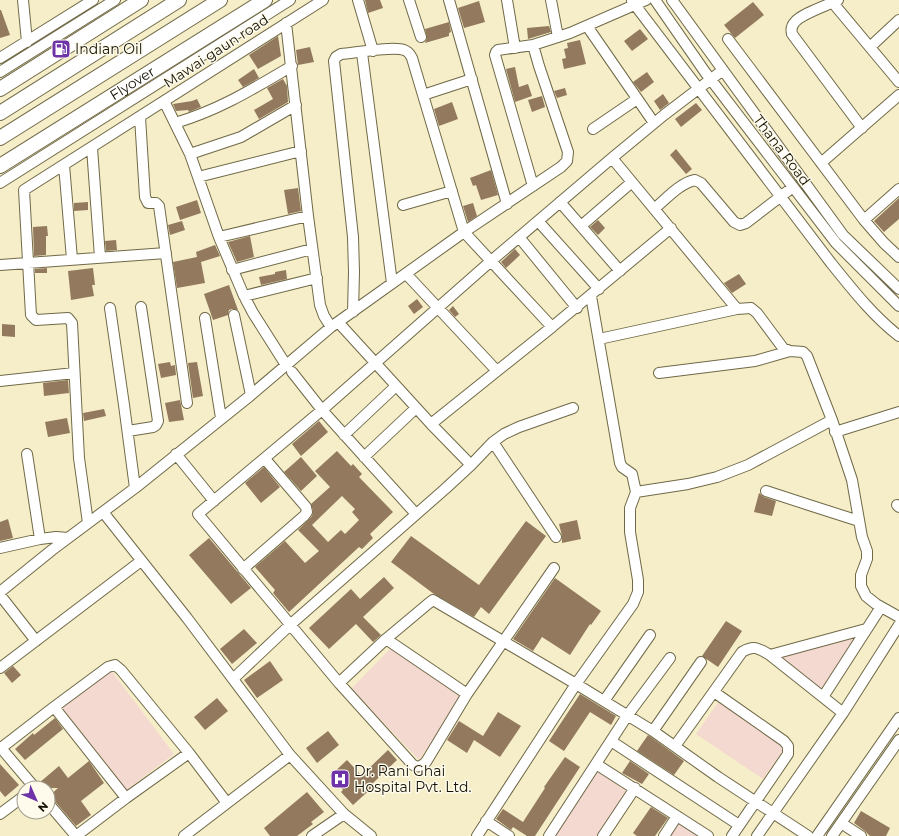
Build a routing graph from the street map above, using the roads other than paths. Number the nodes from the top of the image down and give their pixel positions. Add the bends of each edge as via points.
1 (23, 0) edge
2 (115, 0) edge
3 (141, 0) edge
4 (179, 0) edge
5 (220, 0) edge
6 (265, 0) edge
7 (290, 0) edge
8 (323, 0) edge
9 (358, 0) edge
10 (409, 0) edge
11 (449, 0) edge
12 (507, 0) edge
13 (551, 0) edge
14 (646, 0) edge
15 (655, 0) edge
16 (672, 0) edge
17 (836, 1) edge
18 (88, 2) edge
19 (633, 2) edge
20 (899, 20) edge
21 (286, 23) junction
22 (587, 26) junction
23 (421, 37) dead end
24 (558, 37) junction
25 (728, 39) dead end
26 (27, 42) junction
27 (533, 45) junction
28 (870, 47) junction
29 (515, 48) junction
30 (373, 51) junction
31 (362, 52) junction
32 (0, 58) edge
33 (292, 66) junction
34 (723, 70) junction
35 (0, 72) edge
36 (472, 78) junction
37 (711, 79) junction
38 (899, 82) edge
39 (699, 88) junction
40 (0, 89) edge
41 (423, 95) junction
42 (899, 95) edge
43 (637, 100) junction
44 (164, 101) junction
45 (296, 105) junction
46 (0, 112) edge
47 (140, 117) junction
48 (175, 123) junction
49 (654, 123) junction
50 (862, 128) junction
51 (593, 129) dead end
52 (0, 138) edge
53 (92, 148) junction
54 (301, 151) junction
55 (190, 154) junction
56 (612, 158) junction
57 (821, 163) junction
58 (64, 165) junction
59 (0, 166) edge
60 (198, 177) junction
61 (632, 182) junction
62 (0, 183) edge
63 (533, 186) junction
64 (793, 187) junction
65 (899, 190) edge
66 (452, 191) junction
67 (780, 196) junction
68 (560, 202) junction
69 (506, 204) junction
70 (403, 205) dead end
71 (654, 209) junction
72 (308, 216) junction
73 (864, 220) junction
74 (538, 221) junction
75 (581, 226) junction
76 (671, 228) junction
77 (464, 232) junction
78 (220, 236) junction
79 (519, 237) junction
80 (312, 249) junction
81 (166, 253) junction
82 (100, 257) junction
83 (899, 257) edge
84 (72, 260) junction
85 (491, 261) junction
86 (29, 262) junction
87 (0, 265) edge
88 (232, 270) junction
89 (620, 271) junction
90 (409, 277) dead end
91 (316, 278) junction
92 (392, 282) junction
93 (899, 289) edge
94 (595, 292) junction
95 (244, 296) junction
96 (899, 306) edge
97 (142, 307) dead end
98 (110, 308) dead end
99 (577, 308) junction
100 (438, 309) junction
101 (737, 309) junction
102 (353, 312) junction
103 (234, 315) dead end
104 (205, 318) dead end
105 (335, 325) junction
106 (552, 327) junction
107 (899, 336) edge
108 (599, 339) junction
109 (790, 351) junction
110 (375, 364) junction
111 (289, 368) junction
112 (497, 371) junction
113 (74, 373) junction
114 (658, 373) dead end
115 (0, 381) edge
116 (396, 386) junction
117 (251, 395) junction
118 (187, 403) dead end
119 (416, 408) junction
120 (573, 408) dead end
121 (322, 410) junction
122 (899, 412) edge
123 (221, 418) junction
124 (832, 420) junction
125 (431, 424) junction
126 (128, 431) junction
127 (835, 432) junction
128 (344, 435) junction
129 (493, 442) junction
130 (27, 454) dead end
131 (176, 454) junction
132 (364, 457) junction
133 (265, 459) junction
134 (471, 465) junction
135 (135, 488) junction
136 (766, 491) dead end
137 (636, 492) junction
138 (214, 501) junction
139 (103, 512) junction
140 (416, 514) junction
141 (859, 521) junction
142 (88, 523) junction
143 (68, 538) junction
144 (556, 538) dead end
145 (40, 539) junction
146 (0, 548) edge
147 (141, 561) junction
148 (554, 568) dead end
149 (243, 569) junction
150 (0, 592) edge
151 (0, 595) edge
152 (881, 606) junction
153 (899, 617) edge
154 (290, 626) junction
155 (899, 626) edge
156 (866, 629) junction
157 (650, 635) dead end
158 (386, 639) junction
159 (36, 641) junction
160 (504, 642) junction
161 (770, 655) junction
162 (670, 658) dead end
163 (701, 662) dead end
164 (0, 668) edge
165 (233, 679) junction
166 (339, 683) junction
167 (576, 684) junction
168 (714, 692) junction
169 (466, 694) junction
170 (823, 697) junction
171 (604, 701) junction
172 (54, 707) junction
173 (843, 713) junction
174 (627, 716) junction
175 (898, 722) edge
176 (653, 731) junction
177 (899, 740) edge
178 (611, 741) junction
179 (676, 746) junction
180 (0, 747) edge
181 (189, 753) junction
182 (290, 755) junction
183 (596, 764) junction
184 (28, 780) edge
185 (635, 788) junction
186 (126, 798) junction
187 (16, 802) edge
188 (755, 802) junction
189 (227, 803) junction
190 (56, 812) edge
191 (773, 813) junction
192 (0, 814) edge
193 (344, 814) junction
194 (677, 816) junction
195 (486, 821) junction
196 (841, 823) junction
197 (739, 825) junction
198 (76, 836) edge
199 (184, 836) edge
200 (312, 836) edge
201 (371, 836) edge
202 (477, 836) edge
203 (509, 836) edge
204 (548, 836) edge
205 (603, 836) edge
206 (664, 836) edge
207 (708, 836) edge
208 (732, 836) edge
209 (757, 836) edge
210 (808, 836) edge
211 (817, 836) edge
212 (832, 836) edge
213 (861, 836) edge

1 - 26 street
2 - 35 street
3 - 40 highway
4 - 46 highway
5 - 52 highway
6 - 59 highway, Flyover
7 - 62 street
8 - 21 street, Mawai gaun road
9 - 30 street
10 - 23 street
11 - 36 street
12 - 29 street
13 - 24 street
14 - 19 street
15 - 37 street, Thana Road
16 - 34 street, Thana Road
17 - 28 street
17 - 50 street via 794,22 792,34
18 - 26 street
19 - 22 street
19 - 39 street
20 - 28 street
21 - 33 street
21 - 44 street, Mawai gaun road
22 - 24 street
22 - 43 street
24 - 27 street
25 - 57 street
26 - 32 street
27 - 29 street
27 - 63 street via 568,156 561,167
28 - 38 street
29 - 63 street via 498,50 495,55
30 - 31 street
30 - 41 street via 393,48 403,49 409,53
31 - 92 street
31 - 102 street via 341,54 334,61 353,237
33 - 45 street
33 - 48 street via 219,107
34 - 37 street
34 - 93 street, Thana Road via 843,235
36 - 41 street
36 - 69 street
37 - 39 street
37 - 64 street, Thana Road
39 - 49 street
39 - 67 street
41 - 66 street
42 - 50 street
43 - 49 street
43 - 51 street
44 - 47 street, Mawai gaun road
44 - 48 street
45 - 54 street
45 - 55 street via 241,137
47 - 53 street, Mawai gaun road
47 - 81 street via 144,197 148,203 156,203 159,206
48 - 55 street
49 - 56 street
50 - 57 street
53 - 58 street, Mawai gaun road
53 - 82 street
54 - 60 street
54 - 72 street
55 - 60 street
56 - 61 street
56 - 68 street
57 - 73 street
58 - 84 street
58 - 86 street, Mawai gaun road via 24,190
60 - 78 street
61 - 71 street
61 - 75 street
63 - 69 street
64 - 67 street
64 - 96 street, Thana Road via 836,244
65 - 73 street
66 - 70 street
66 - 77 street
67 - 71 street via 740,225 734,222 695,180 683,185
67 - 107 street via 862,301
68 - 74 street
68 - 75 street
69 - 77 street
71 - 76 street
72 - 78 street
72 - 80 street
73 - 83 street
74 - 79 street
74 - 94 street
75 - 89 street
76 - 89 street
76 - 101 street
77 - 85 street
77 - 92 street
78 - 88 street
79 - 85 street
79 - 99 street
80 - 88 street
80 - 91 street
81 - 82 street
81 - 118 street
82 - 84 street
84 - 86 street
85 - 100 street
85 - 106 street
86 - 87 street
86 - 113 street via 31,315 36,320 65,317 70,319
88 - 95 street
89 - 94 street
90 - 100 street
91 - 95 street
91 - 105 street via 324,316
92 - 102 street
94 - 99 street
94 - 108 street
95 - 111 street
97 - 126 street via 158,422 153,427
98 - 126 street
99 - 106 street
100 - 110 street
100 - 112 street
101 - 108 street
101 - 109 street via 752,308 783,348
102 - 105 street
103 - 117 street
104 - 123 street
105 - 110 street
105 - 111 street
106 - 112 street
108 - 137 street via 620,463 632,474
109 - 114 street via 755,361
109 - 124 street via 802,352 807,356
110 - 116 street
110 - 121 street
111 - 117 street
111 - 121 street
112 - 125 street
113 - 115 street
113 - 142 street via 79,458
116 - 119 street
116 - 128 street
117 - 123 street
119 - 125 street
119 - 132 street
120 - 129 street via 519,427
121 - 128 street
121 - 133 street
122 - 127 street
123 - 131 street
124 - 127 street
124 - 137 street via 748,465 717,477
125 - 134 street
126 - 135 street
127 - 141 street via 852,480
128 - 132 street
129 - 134 street
129 - 144 street
130 - 145 street
131 - 135 street
131 - 138 street
132 - 140 street
133 - 138 street
133 - 149 street via 306,507 307,512
134 - 140 street
135 - 139 street
136 - 141 street
137 - 167 street via 629,518 638,592 633,604
138 - 149 street via 198,514
139 - 142 street
139 - 147 street
140 - 154 street
141 - 152 street via 867,559 861,575 861,586 866,596
142 - 143 street
143 - 145 street
143 - 150 street
145 - 146 street
147 - 159 street
147 - 165 street
148 - 160 street
149 - 154 street
151 - 159 street
152 - 153 street
152 - 156 street
154 - 165 street
154 - 166 street
155 - 173 street
156 - 161 street
156 - 170 street
157 - 171 street
158 - 160 street via 433,600
158 - 166 street
158 - 169 street
159 - 164 street
160 - 167 street
160 - 169 street
161 - 168 street via 758,648 742,652
161 - 170 street
162 - 174 street
163 - 176 street
165 - 182 street
166 - 169 street via 413,765 418,767 426,762
167 - 171 street
167 - 195 street
168 - 179 street
168 - 188 street via 788,746 788,754
170 - 173 street
171 - 174 street
172 - 180 street
172 - 181 street via 108,667 115,665 122,670
172 - 186 street
173 - 191 street
174 - 176 street
174 - 178 street
175 - 211 street
176 - 179 street
177 - 196 street
178 - 183 street
178 - 197 street
179 - 188 street
180 - 184 street
181 - 186 street
181 - 189 street
182 - 189 street
182 - 193 street
183 - 185 street
183 - 204 street
185 - 194 street
185 - 205 street
186 - 198 street
187 - 192 street
188 - 191 street
188 - 197 street
189 - 199 street
190 - 198 street
191 - 209 street
191 - 210 street
193 - 200 street
193 - 201 street
194 - 206 street
194 - 207 street
195 - 202 street
195 - 203 street
196 - 212 street
196 - 213 street
197 - 208 street

